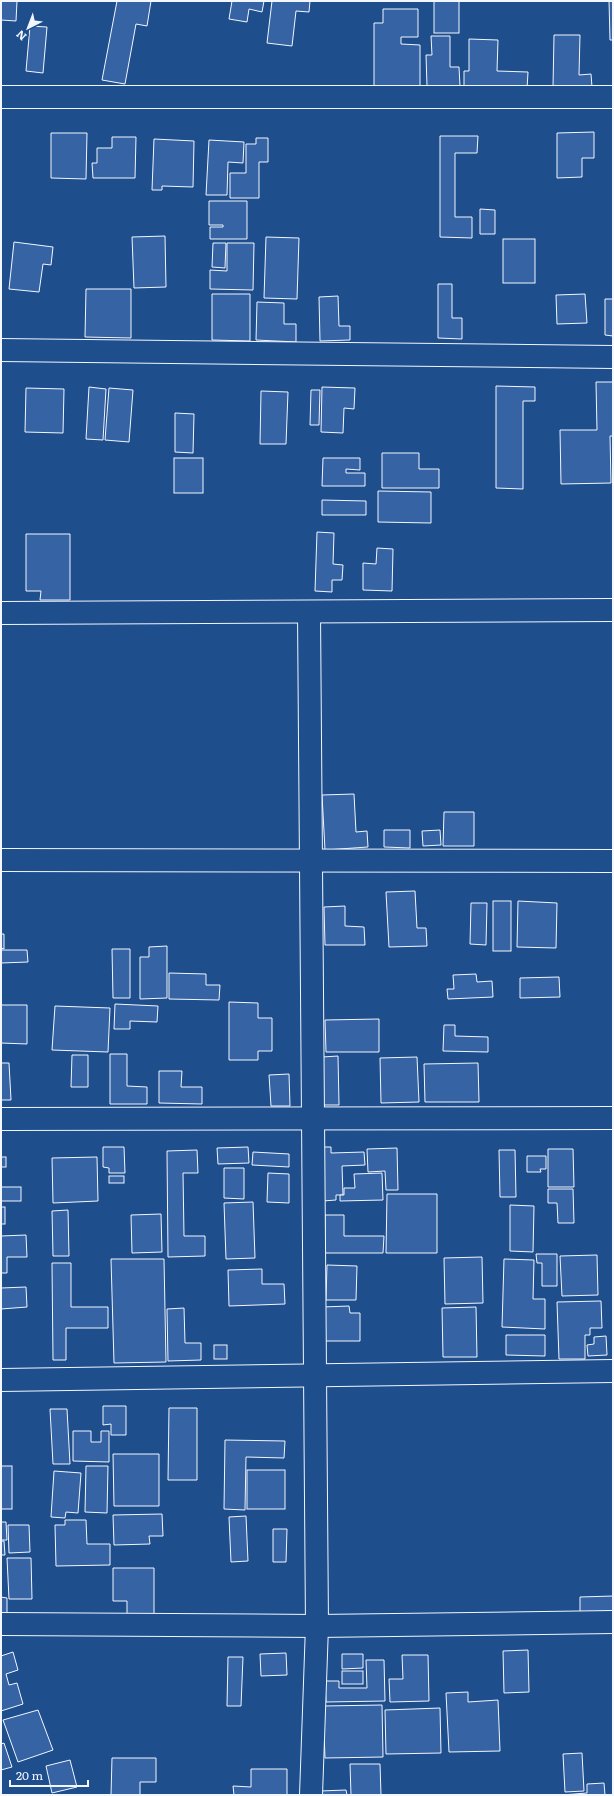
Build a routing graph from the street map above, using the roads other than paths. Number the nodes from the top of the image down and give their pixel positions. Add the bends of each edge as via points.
1 (1, 97) edge
2 (613, 97) edge
3 (1, 350) edge
4 (613, 357) edge
5 (613, 610) edge
6 (310, 612) junction
7 (1, 613) edge
8 (1, 860) edge
9 (311, 860) junction
10 (613, 861) edge
11 (313, 1117) junction
12 (613, 1118) edge
13 (1, 1119) edge
14 (613, 1371) edge
15 (315, 1376) junction
16 (1, 1380) edge
17 (613, 1622) edge
18 (1, 1624) edge
19 (317, 1626) junction
20 (311, 1795) edge

1 - 2 street
3 - 4 street
5 - 6 street
6 - 7 street
6 - 9 street
8 - 9 street
9 - 10 street
9 - 11 street
11 - 12 street
11 - 13 street
11 - 15 street
14 - 15 street
15 - 16 street
15 - 19 street
17 - 19 street
18 - 19 street
19 - 20 street

